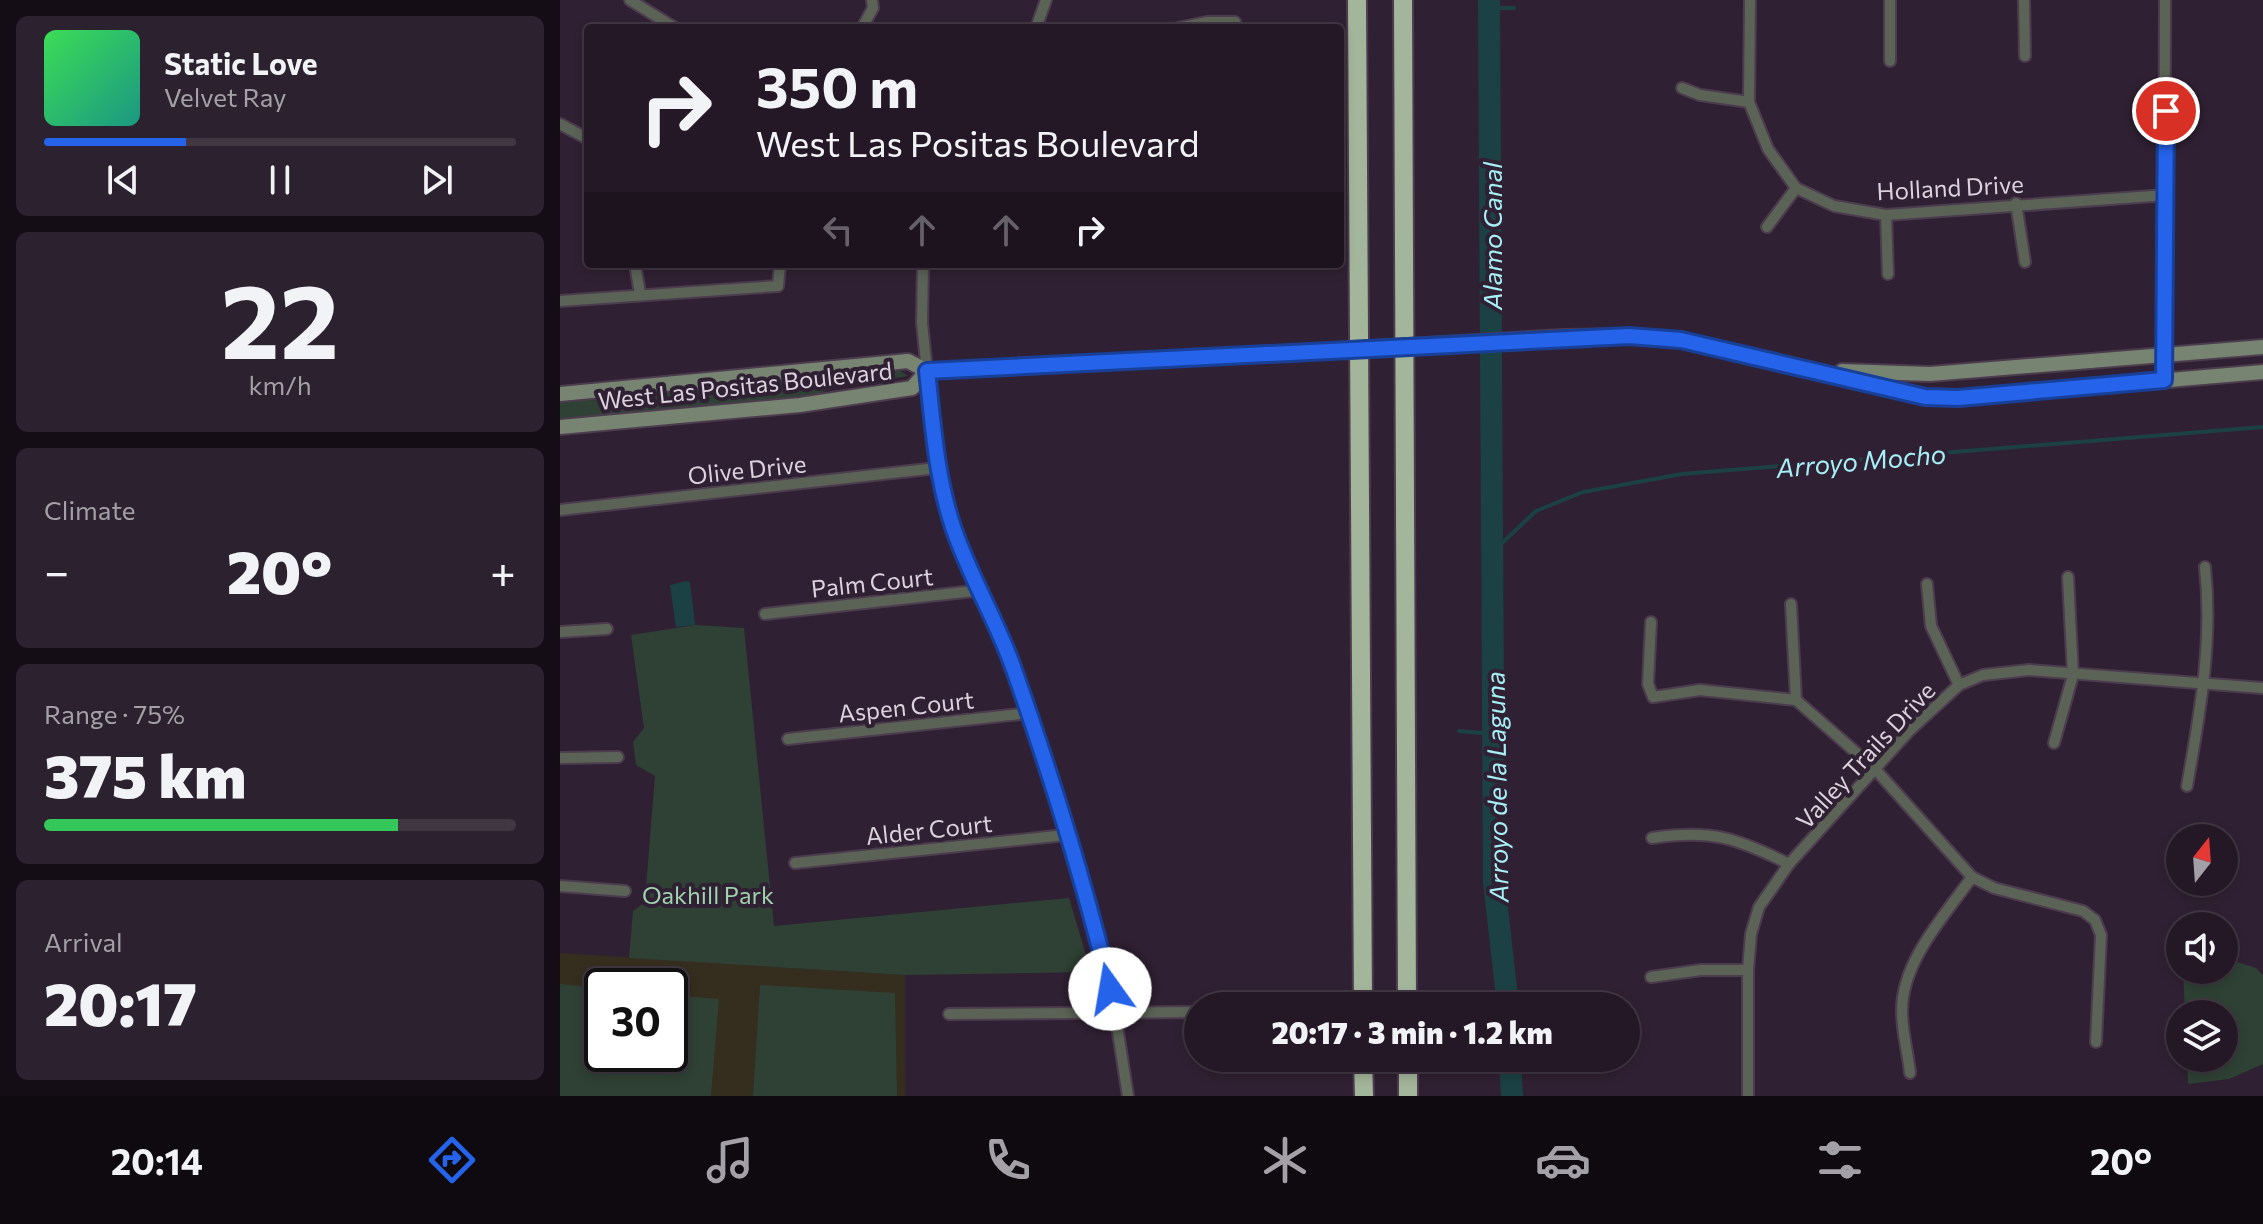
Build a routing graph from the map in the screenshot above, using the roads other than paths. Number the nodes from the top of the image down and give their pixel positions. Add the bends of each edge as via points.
1 (630, 0) edge
2 (1046, 0) edge
3 (1357, 0) edge
4 (1403, 0) edge
5 (1750, 0) edge
6 (1890, 0) edge
7 (2024, 0) edge
8 (2165, 0) edge
9 (872, 4) edge
10 (669, 24) edge
11 (864, 24) edge
12 (1037, 24) edge
13 (1203, 24) edge
14 (1235, 24) edge
15 (2025, 56) dead end
16 (1890, 61) dead end
17 (1682, 88) dead end
18 (1749, 102) junction
19 (560, 124) edge
20 (584, 137) edge
21 (1796, 188) junction
22 (2167, 195) junction
23 (2016, 203) junction
24 (1886, 215) junction
25 (1767, 227) dead end
26 (2025, 262) dead end
27 (636, 268) edge
28 (780, 268) edge
29 (923, 268) edge
30 (1888, 274) dead end
31 (640, 294) junction
32 (560, 301) edge
33 (2263, 347) edge
34 (2163, 356) junction
35 (927, 371) junction
36 (1817, 371) junction
37 (2263, 372) edge
38 (2164, 380) junction
39 (560, 394) edge
40 (560, 427) edge
41 (937, 468) junction
42 (560, 510) edge
43 (2205, 567) dead end
44 (2068, 577) dead end
45 (1927, 584) dead end
46 (983, 590) junction
47 (1791, 604) dead end
48 (765, 614) dead end
49 (1651, 622) dead end
50 (607, 629) dead end
51 (560, 632) edge
52 (2073, 675) junction
53 (2205, 683) junction
54 (1959, 685) junction
55 (2263, 688) edge
56 (1796, 700) junction
57 (1029, 713) junction
58 (788, 739) dead end
59 (2054, 743) dead end
60 (618, 757) dead end
61 (560, 758) edge
62 (1875, 769) junction
63 (2187, 786) dead end
64 (1066, 835) junction
65 (1652, 838) dead end
66 (795, 863) dead end
67 (1789, 864) junction
68 (1972, 877) junction
69 (560, 886) edge
70 (625, 891) dead end
71 (1748, 970) junction
72 (1651, 977) dead end
73 (1363, 992) edge
74 (1407, 992) edge
75 (1184, 1012) edge
76 (1115, 1013) junction
77 (949, 1014) dead end
78 (2096, 1042) dead end
79 (1363, 1072) edge
80 (1408, 1072) edge
81 (1910, 1073) dead end
82 (1128, 1096) edge
83 (1364, 1096) edge
84 (1408, 1096) edge
85 (1748, 1096) edge

1 - 10 street
2 - 12 street
3 - 73 highway
4 - 74 highway
5 - 18 street, Holland Drive
6 - 16 street
7 - 15 street
8 - 22 street
9 - 11 street
13 - 14 street
17 - 18 street
18 - 21 street, Holland Drive via 1768,149
19 - 20 street
21 - 24 street, Holland Drive via 1834,206
21 - 25 street
22 - 23 street, Holland Drive
22 - 34 street
23 - 24 street, Holland Drive
23 - 26 street
24 - 30 street
27 - 31 street
28 - 31 street via 778,286
29 - 35 street
31 - 32 street
33 - 34 main road, West Las Positas Boulevard
34 - 36 main road, West Las Positas Boulevard via 1930,374
34 - 38 street
35 - 36 main road, West Las Positas Boulevard, bridge via 1629,336 1681,340
35 - 39 main road, West Las Positas Boulevard via 908,361
35 - 40 main road, West Las Positas Boulevard via 912,388 800,405
35 - 41 street
36 - 38 main road, West Las Positas Boulevard via 1925,397 1958,398
37 - 38 main road, West Las Positas Boulevard
41 - 42 street, Olive Drive
41 - 46 street via 953,527
43 - 53 street
44 - 52 street
45 - 54 street via 1931,626
46 - 48 street, Palm Court
46 - 57 street
47 - 56 street
49 - 56 street via 1648,684 1653,697 1700,690
50 - 51 street
52 - 53 street, Valley Trails Drive
52 - 54 street, Valley Trails Drive via 2003,671
52 - 59 street
53 - 55 street, Valley Trails Drive
53 - 63 street
54 - 62 street, Valley Trails Drive
56 - 62 street
57 - 58 street, Aspen Court
57 - 64 street
60 - 61 street
62 - 67 street, Valley Trails Drive
62 - 68 street
64 - 66 street, Alder Court
64 - 76 street
65 - 67 street via 1678,834 1731,839
67 - 71 street, Valley Trails Drive via 1759,907
68 - 78 street via 1994,888 2083,911 2095,920 2101,935
68 - 81 street via 1909,976 1901,1010
69 - 70 street
71 - 72 street
71 - 85 street, Valley Trails Drive
75 - 76 street
76 - 77 street
76 - 82 street
79 - 83 highway
80 - 84 highway

